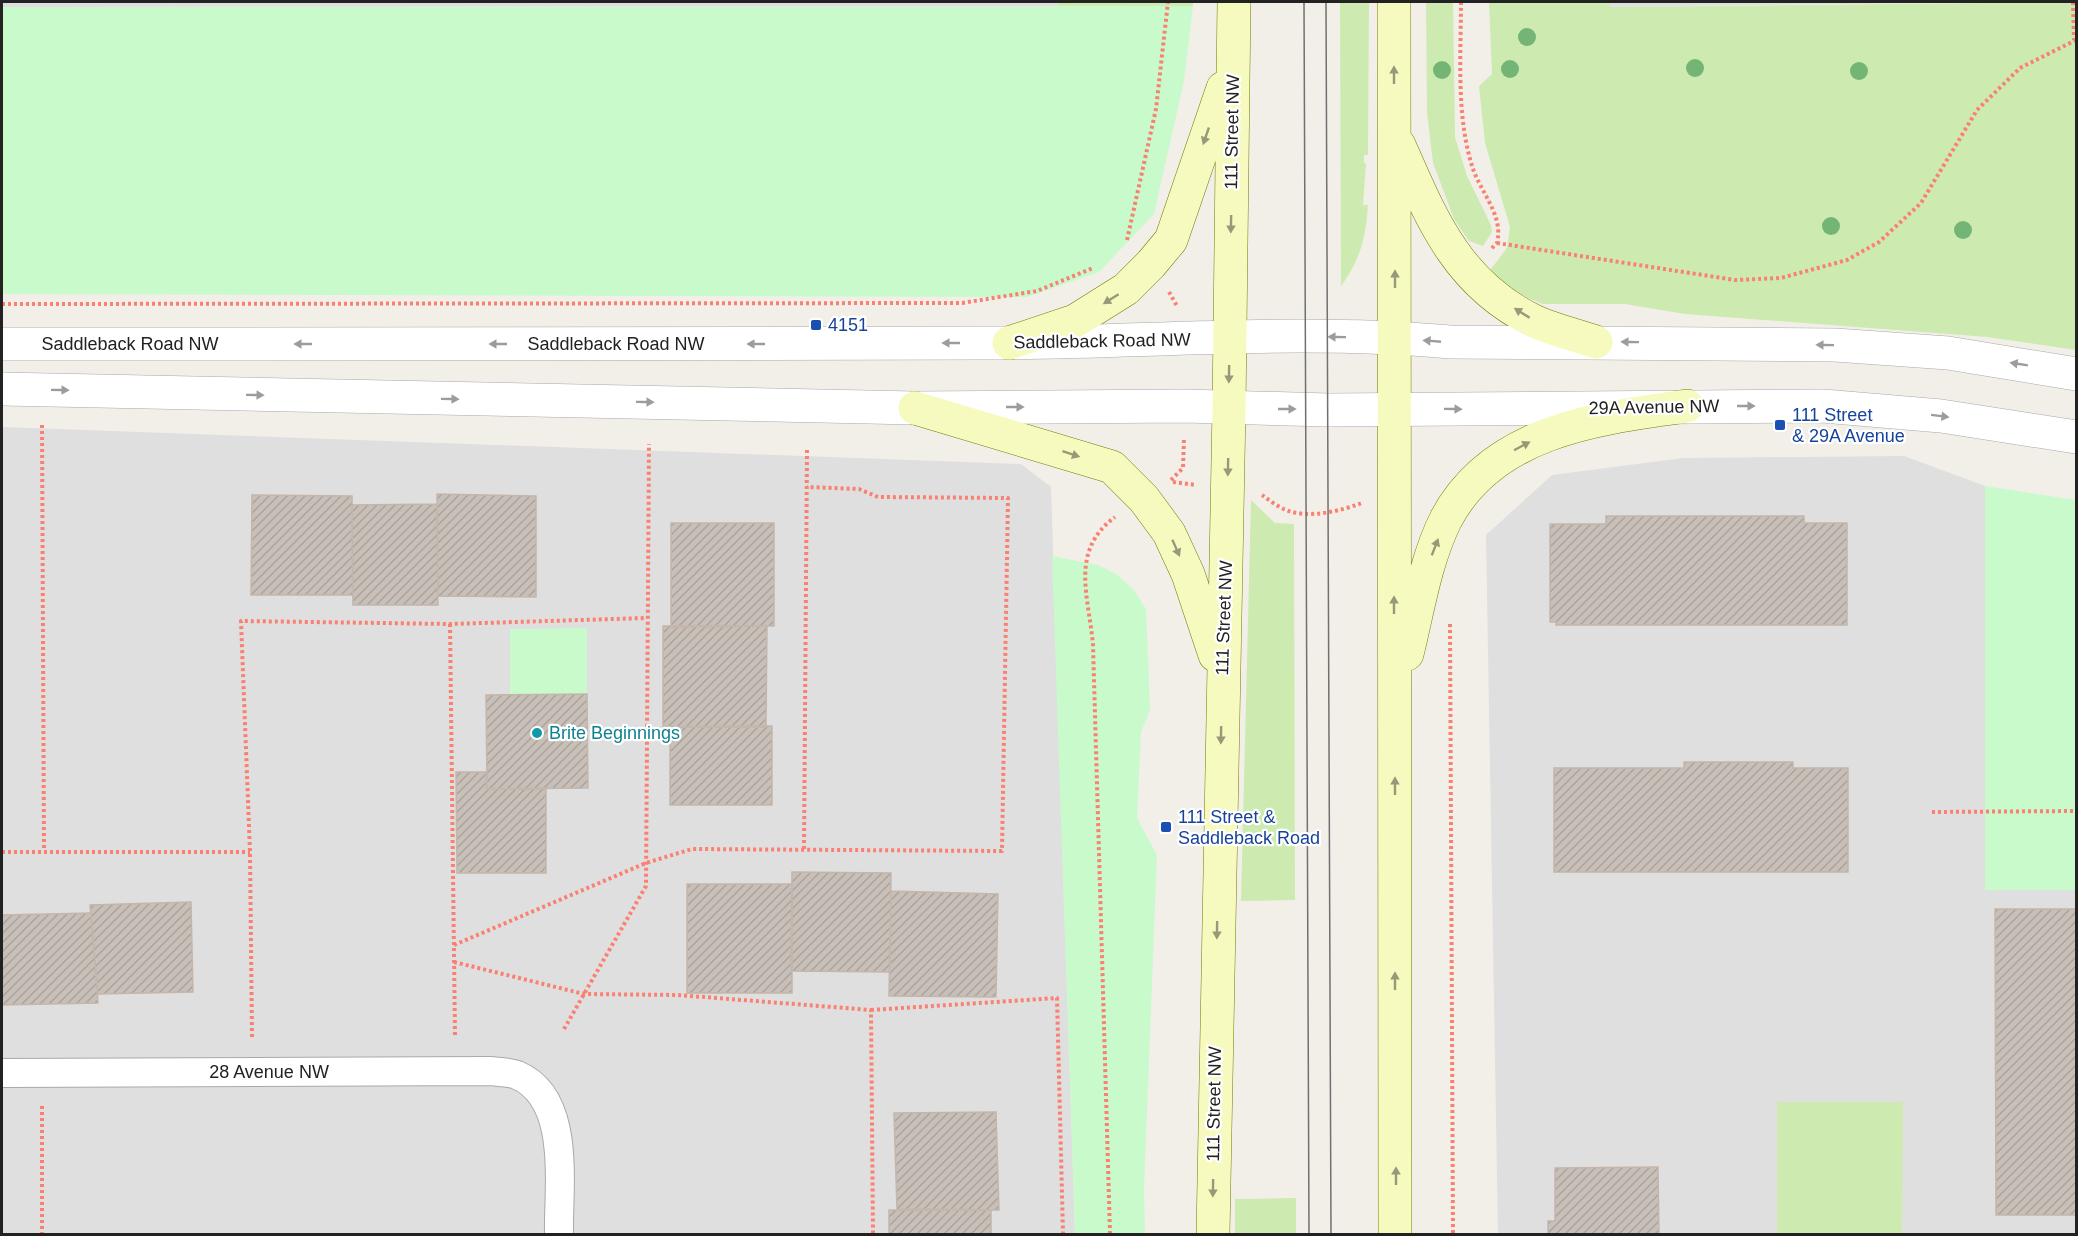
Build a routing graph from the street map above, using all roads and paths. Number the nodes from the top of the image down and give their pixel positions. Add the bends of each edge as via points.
1 (1168, 2) edge
2 (1234, 2) edge
3 (1394, 2) edge
4 (1461, 2) edge
5 (2073, 2) edge
6 (2075, 40) edge
7 (1233, 60) junction
8 (1394, 134) junction
9 (1100, 264) dead end
10 (1151, 264) junction
11 (2, 304) edge
12 (1180, 309) dead end
13 (1395, 337) junction
14 (1230, 339) junction
15 (1596, 342) junction
16 (1009, 343) junction
17 (2, 344) edge
18 (2076, 375) edge
19 (2, 389) edge
20 (1687, 406) junction
21 (915, 408) junction
22 (1229, 409) junction
23 (1395, 409) junction
24 (42, 425) dead end
25 (2076, 437) edge
26 (648, 444) dead end
27 (807, 449) dead end
28 (807, 487) junction
29 (1227, 489) junction
30 (1157, 490) junction
31 (1394, 491) junction
32 (1450, 614) dead end
33 (646, 618) junction
34 (450, 624) junction
35 (1222, 676) junction
36 (1394, 706) junction
37 (2076, 811) edge
38 (1932, 812) dead end
39 (804, 849) junction
40 (44, 851) junction
41 (2, 852) edge
42 (250, 852) junction
43 (646, 863) junction
44 (454, 945) junction
45 (454, 962) junction
46 (584, 994) junction
47 (871, 1010) junction
48 (564, 1029) dead end
49 (252, 1037) dead end
50 (455, 1037) dead end
51 (2, 1073) edge
52 (42, 1106) dead end
53 (42, 1234) edge
54 (558, 1234) edge
55 (873, 1234) edge
56 (1064, 1234) edge
57 (1110, 1234) edge
58 (1213, 1234) edge
59 (1395, 1234) edge
60 (1453, 1234) edge

1 - 10 path via 1156,109 1126,246
2 - 7 main road, 111 Street NW
8 -> 3 main road
4 - 6 path via 1466,139 1473,168 1498,223 1497,243 1735,280 1761,281 1814,270 1847,260 1878,242 1921,203 1977,110 2020,68
5 - 6 path
7 -> 10 main road via 1171,240
7 -> 14 main road, 111 Street NW
13 -> 8 main road
15 -> 8 main road via 1527,317 1472,274 1449,250 1435,227
9 - 11 path via 1037,291 962,303
10 - 12 path
10 -> 16 main road via 1126,290 1075,321
13 -> 14 street
15 -> 13 street via 1449,342
13 - 23 main road
14 - 16 street, Saddleback Road NW
14 -> 22 main road, 111 Street NW
18 -> 15 street via 1948,353 1835,345
16 -> 17 street, Saddleback Road NW
19 -> 21 street
23 -> 20 street, 29A Avenue NW
20 -> 25 street, 29A Avenue NW via 1865,408
36 -> 20 main road via 1431,558 1447,519 1475,481 1510,453 1562,429 1610,416
21 -> 22 street
21 -> 30 main road via 1112,467
22 -> 23 street, 29A Avenue NW
22 -> 29 main road, 111 Street NW
23 - 31 main road
24 - 40 path
26 - 33 path
27 - 28 path
28 - 39 path
28 - 39 path via 859,489 878,497 1008,498 1002,851
29 - 30 path
29 - 31 path via 1253,490 1286,510 1306,512 1346,509
29 - 35 main road, 111 Street NW
30 -> 35 main road
30 - 57 path via 1102,528 1093,539 1084,566 1094,668
36 -> 31 main road
32 - 60 path
33 - 34 path
33 - 43 path
34 - 42 path via 242,621
34 - 44 path
35 -> 58 main road, 111 Street NW
59 -> 36 main road
37 - 38 path
39 - 43 path via 692,849
40 - 41 path
40 - 42 path
42 - 49 path
43 - 44 path
43 - 46 path via 646,886
44 - 45 path
45 - 46 path
45 - 50 path
46 - 47 path via 678,995
46 - 48 path
47 - 55 path
47 - 56 path via 1057,998
51 - 54 street, 28 Avenue NW via 516,1074 534,1085 549,1107 558,1134
52 - 53 path

